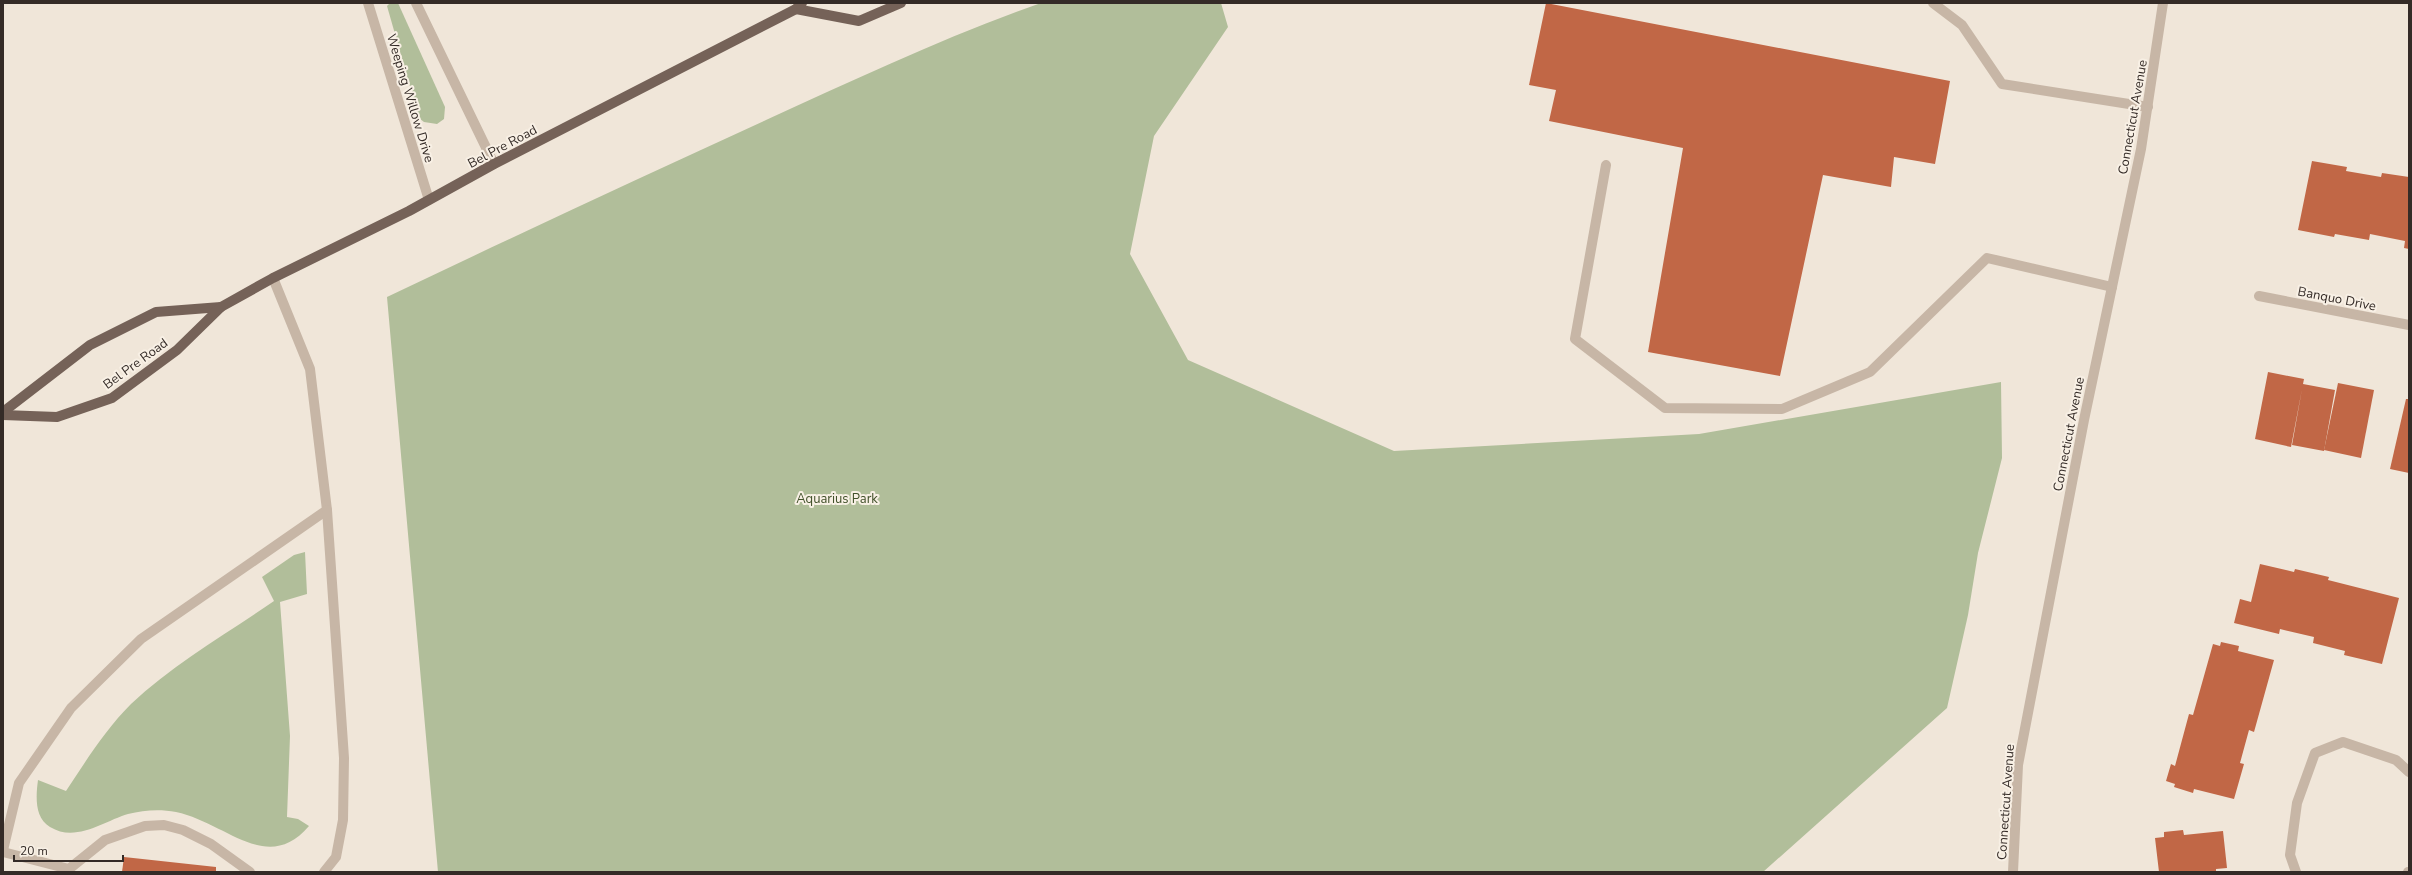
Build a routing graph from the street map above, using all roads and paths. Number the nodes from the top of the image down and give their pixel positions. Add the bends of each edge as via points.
1 (368, 3) edge
2 (416, 3) edge
3 (901, 3) edge
4 (1933, 3) edge
5 (2163, 3) edge
6 (799, 6) edge
7 (2148, 107) junction
8 (494, 164) junction
9 (1606, 165) dead end
10 (429, 200) junction
11 (273, 278) junction
12 (2112, 287) junction
13 (2259, 296) dead end
14 (221, 307) junction
15 (2409, 325) edge
16 (3, 414) edge
17 (327, 510) junction
18 (2409, 772) edge
19 (3, 851) edge
20 (250, 872) edge
21 (324, 872) edge
22 (2013, 872) edge
23 (2296, 872) edge

1 - 10 street, Weeping Willow Drive
2 - 8 street
3 - 6 main road, Bel Pre Road via 859,21
4 - 7 street via 1962,26 2002,84
5 - 7 street, Connecticut Avenue
6 - 8 main road, Bel Pre Road
7 - 12 street, Connecticut Avenue
8 - 10 main road, Bel Pre Road
9 - 12 street via 1575,339 1665,408 1782,409 1870,372 1987,258
10 - 11 main road, Bel Pre Road
11 - 14 main road, Bel Pre Road
11 - 17 street via 310,369
12 - 22 street, Connecticut Avenue via 2018,765
13 - 15 street, Banquo Drive
14 - 16 main road, Bel Pre Road via 156,312 90,345
14 - 16 main road, Bel Pre Road via 177,350 112,398 57,417
17 - 19 street via 141,639 70,708 19,783
17 - 21 street via 344,758 342,820 336,857
18 - 23 street via 2396,760 2343,742 2314,753 2297,803 2290,855
19 - 20 street via 69,869 105,840 145,826 164,825 183,830 211,844

